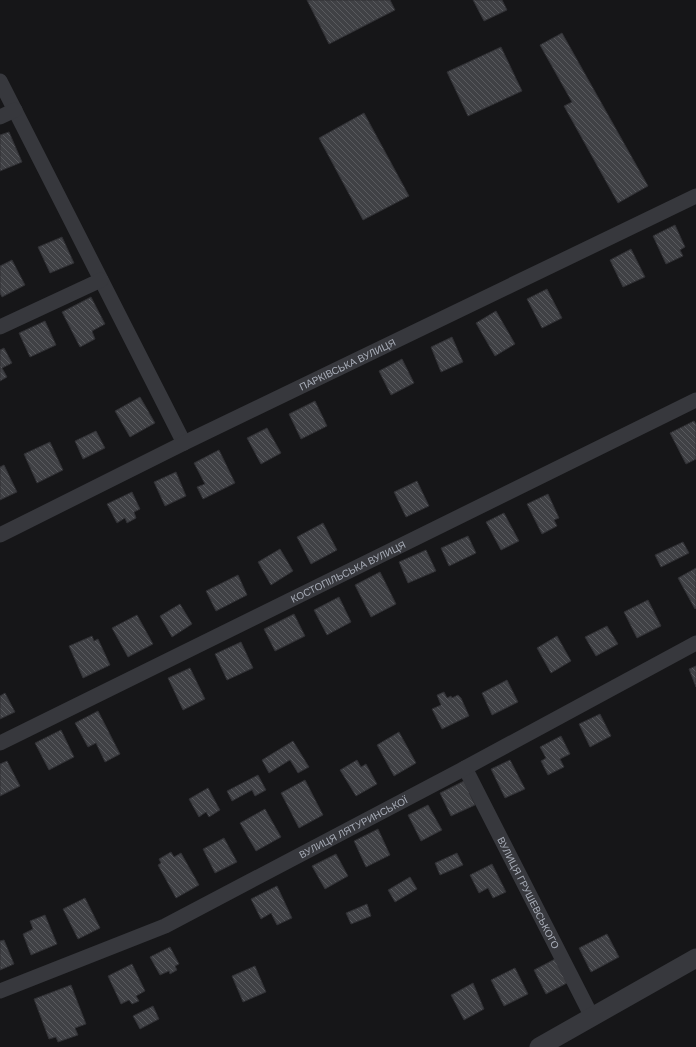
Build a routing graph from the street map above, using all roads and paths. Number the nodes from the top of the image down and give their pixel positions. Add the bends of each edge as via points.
1 (0, 81) edge
2 (15, 110) junction
3 (0, 117) edge
4 (696, 196) edge
5 (101, 280) junction
6 (0, 327) edge
7 (696, 400) edge
8 (184, 443) junction
9 (0, 535) edge
10 (696, 643) edge
11 (0, 743) edge
12 (465, 768) junction
13 (696, 958) edge
14 (0, 991) edge
15 (592, 1017) junction
16 (539, 1047) edge

1 - 2 street
2 - 3 street
2 - 5 street
4 - 8 street, ПАРКІВСЬКА ВУЛИЦЯ
5 - 6 street
5 - 8 street
7 - 11 street, КОСТОПІЛЬСЬКА ВУЛИЦЯ
8 - 9 street, ПАРКІВСЬКА ВУЛИЦЯ
10 - 12 street, ВУЛИЦЯ ЛЯТУРИНСЬКОЇ
12 - 14 street, ВУЛИЦЯ ЛЯТУРИНСЬКОЇ via 165,926
12 - 15 street, ВУЛИЦЯ ГРУШЕВСЬКОГО
13 - 15 street
15 - 16 street

